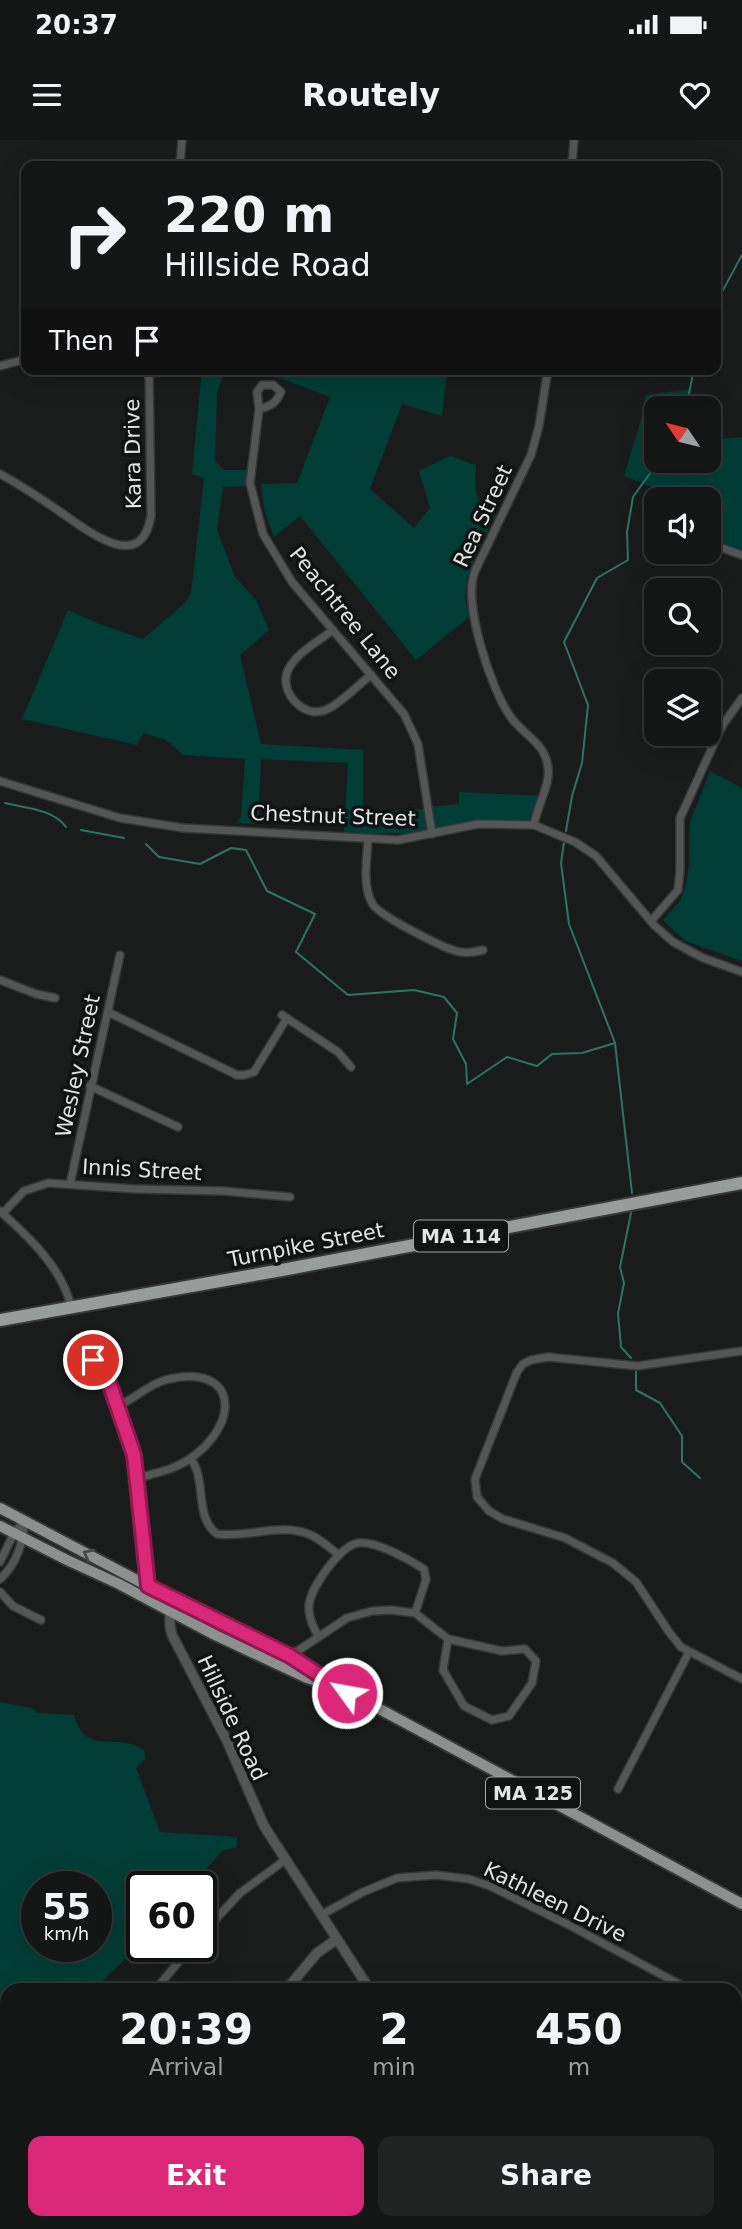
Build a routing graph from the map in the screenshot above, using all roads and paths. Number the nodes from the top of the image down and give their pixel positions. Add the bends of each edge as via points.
1 (182, 140) edge
2 (574, 140) edge
3 (180, 161) edge
4 (572, 161) edge
5 (21, 360) edge
6 (0, 366) edge
7 (149, 375) edge
8 (547, 375) edge
9 (259, 409) dead end
10 (0, 474) edge
11 (721, 548) edge
12 (742, 555) edge
13 (333, 630) junction
14 (371, 676) junction
15 (742, 698) edge
16 (0, 781) edge
17 (534, 825) junction
18 (432, 834) junction
19 (368, 839) junction
20 (651, 921) junction
21 (483, 950) dead end
22 (120, 955) dead end
23 (742, 972) edge
24 (0, 980) edge
25 (55, 998) dead end
26 (108, 1012) junction
27 (351, 1067) dead end
28 (90, 1086) junction
29 (178, 1127) dead end
30 (742, 1183) edge
31 (70, 1184) junction
32 (290, 1198) dead end
33 (1, 1212) edge
34 (71, 1307) junction
35 (0, 1320) edge
36 (742, 1351) edge
37 (93, 1360) dead end
38 (118, 1406) junction
39 (191, 1459) junction
40 (138, 1478) junction
41 (0, 1508) edge
42 (24, 1521) junction
43 (0, 1526) edge
44 (19, 1535) junction
45 (338, 1555) junction
46 (0, 1562) edge
47 (0, 1579) edge
48 (148, 1586) junction
49 (0, 1592) edge
50 (145, 1598) junction
51 (174, 1599) junction
52 (170, 1612) junction
53 (415, 1613) junction
54 (41, 1620) dead end
55 (318, 1636) junction
56 (447, 1639) junction
57 (689, 1652) junction
58 (290, 1656) junction
59 (742, 1679) edge
60 (338, 1689) junction
61 (618, 1789) dead end
62 (285, 1860) junction
63 (742, 1904) edge
64 (321, 1915) junction
65 (217, 1918) edge
66 (337, 1939) junction
67 (179, 1962) edge
68 (161, 1983) edge
69 (292, 1983) edge
70 (365, 1983) edge
71 (677, 1983) edge

1 - 3 street
2 - 4 street
5 - 6 street
7 - 10 street, Kara Drive via 152,516 148,531 137,542 119,545 97,538
8 - 17 street, Rea Street via 531,455 480,560 470,592 493,685 510,718 535,740 547,761 548,776
9 - 13 street, Peachtree Lane via 250,483 263,534 292,582
11 - 12 street
13 - 14 street, Peachtree Lane
13 - 14 street via 294,660 285,681 290,696 300,706 326,711
14 - 18 street, Peachtree Lane via 404,714 418,744
15 - 20 street via 722,726 680,818 678,890
16 - 19 street, Chestnut Street via 120,818 167,826
17 - 18 street, Chestnut Street via 478,824
17 - 20 street, Chestnut Street via 596,856
18 - 19 street, Chestnut Street
19 - 21 street via 366,877 375,909 456,951
20 - 23 street, Chestnut Street via 684,949
22 - 26 street, Wesley Street
24 - 25 street
26 - 27 street via 244,1076 254,1072 284,1017 338,1052
26 - 28 street, Wesley Street
28 - 29 street
28 - 31 street, Wesley Street
30 - 34 highway, Turnpike Street / MA 114
31 - 32 street, Innis Street
31 - 33 street, Innis Street via 31,1187
33 - 34 street via 56,1271
34 - 35 highway, Turnpike Street / MA 114
36 - 57 street via 654,1366 548,1357 531,1360 517,1372 475,1479 477,1497 496,1515 584,1547 613,1563 641,1588 674,1639
37 - 38 street via 109,1382
38 - 39 street via 173,1379 200,1377 215,1384 226,1408 225,1417
38 - 40 street
39 - 40 street
39 - 45 street via 198,1471 208,1526 217,1534 298,1532 315,1537
40 - 48 street
41 - 42 main road, MA 125
42 - 44 street
48 -> 42 main road, MA 125
43 - 44 main road, MA 125
44 - 46 street
44 - 47 street via 7,1573
44 - 50 main road, MA 125
45 - 53 street via 349,1546 369,1544 424,1569 426,1580
45 - 55 street via 311,1596 311,1621
48 - 50 street
48 - 51 main road, MA 125
49 - 54 street via 13,1606
50 - 52 main road, MA 125
51 - 52 street, Hillside Road
51 - 58 main road, MA 125
52 - 60 main road, MA 125
52 - 62 street, Hillside Road via 172,1635 227,1741 264,1826
53 - 55 street via 391,1610 356,1615
53 - 56 street
55 - 58 street
56 - 56 street via 502,1651 524,1649 537,1661 532,1683 509,1716 492,1720 464,1706 443,1670
57 - 59 street
57 - 61 street
58 - 60 main road, MA 125
60 - 63 main road, MA 125
62 - 64 street, Hillside Road
62 - 65 street
64 - 66 street, Hillside Road
64 - 71 street, Kathleen Drive via 397,1878 429,1874 469,1879 569,1925
66 - 69 street via 317,1953
66 - 70 street, Hillside Road
67 - 68 street

